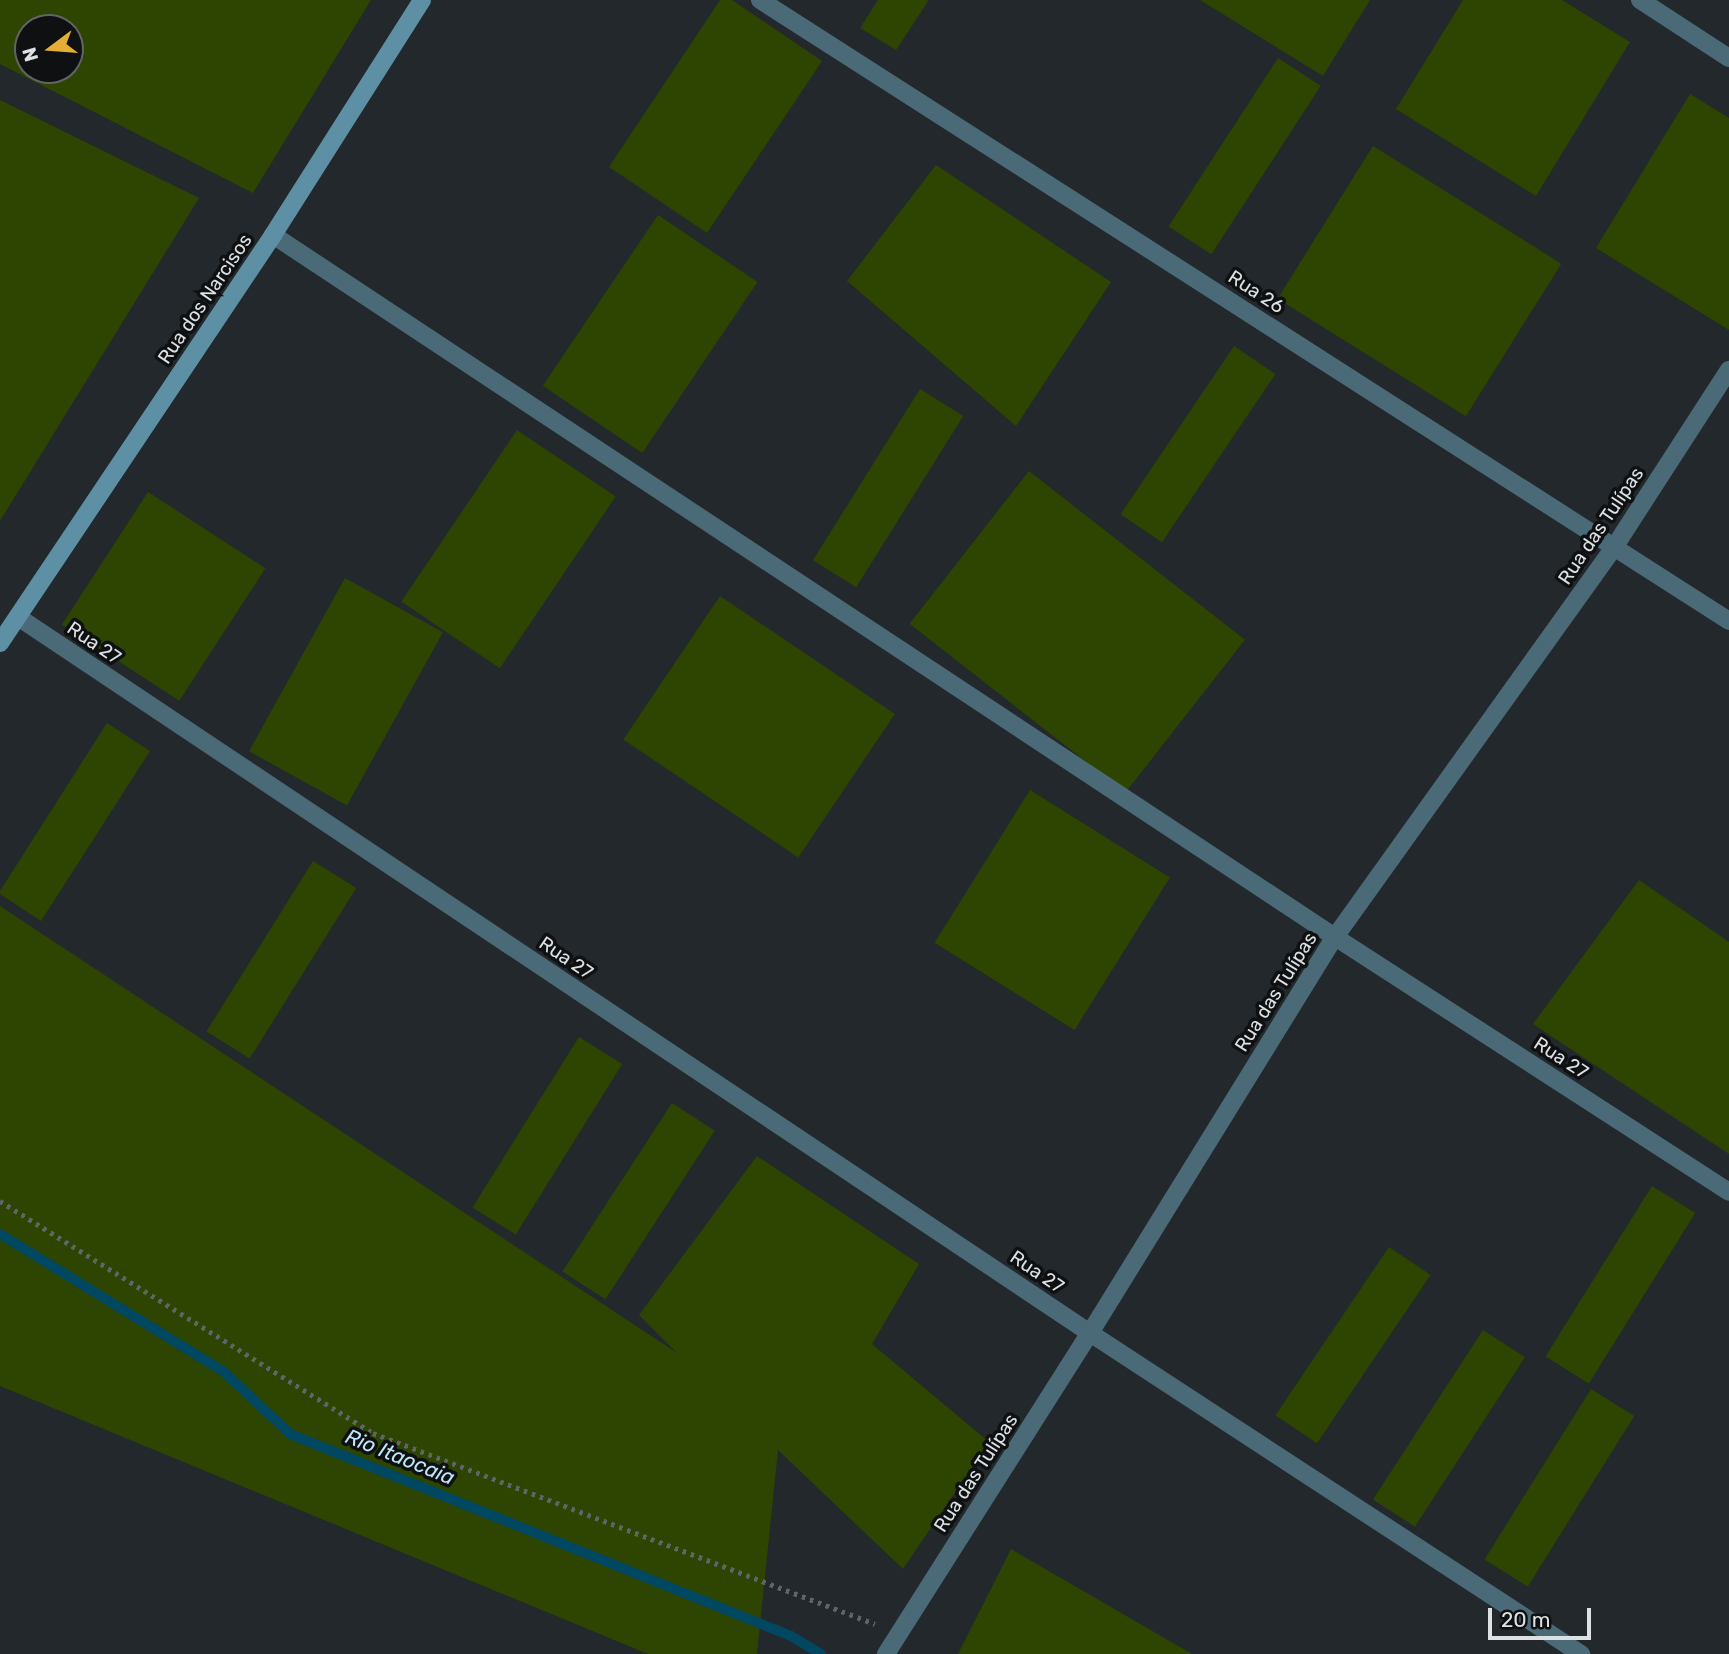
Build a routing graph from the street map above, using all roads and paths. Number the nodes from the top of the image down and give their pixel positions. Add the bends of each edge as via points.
1 (422, 0) edge
2 (760, 0) edge
3 (1640, 0) edge
4 (1729, 58) edge
5 (273, 235) junction
6 (1729, 370) edge
7 (1615, 546) junction
8 (18, 617) junction
9 (1729, 621) edge
10 (0, 643) edge
11 (1335, 937) junction
12 (1729, 1192) edge
13 (0, 1201) edge
14 (1090, 1333) junction
15 (899, 1633) junction
16 (886, 1654) edge
17 (1581, 1654) edge

1 - 5 street, Rua dos Narcisos
2 - 7 street, Rua 26
3 - 4 street
5 - 8 street, Rua dos Narcisos
5 - 11 street, Rua 27
6 - 7 street, Rua das Tulípas
7 - 9 street, Rua 26
7 - 11 street, Rua das Tulípas
8 - 10 street, Rua dos Narcisos
8 - 14 street, Rua 27
11 - 12 street, Rua 27
11 - 14 street, Rua das Tulípas
13 - 15 path via 373,1433
14 - 15 street, Rua das Tulípas
14 - 17 street, Rua 27
15 - 16 street, Rua das Tulípas

